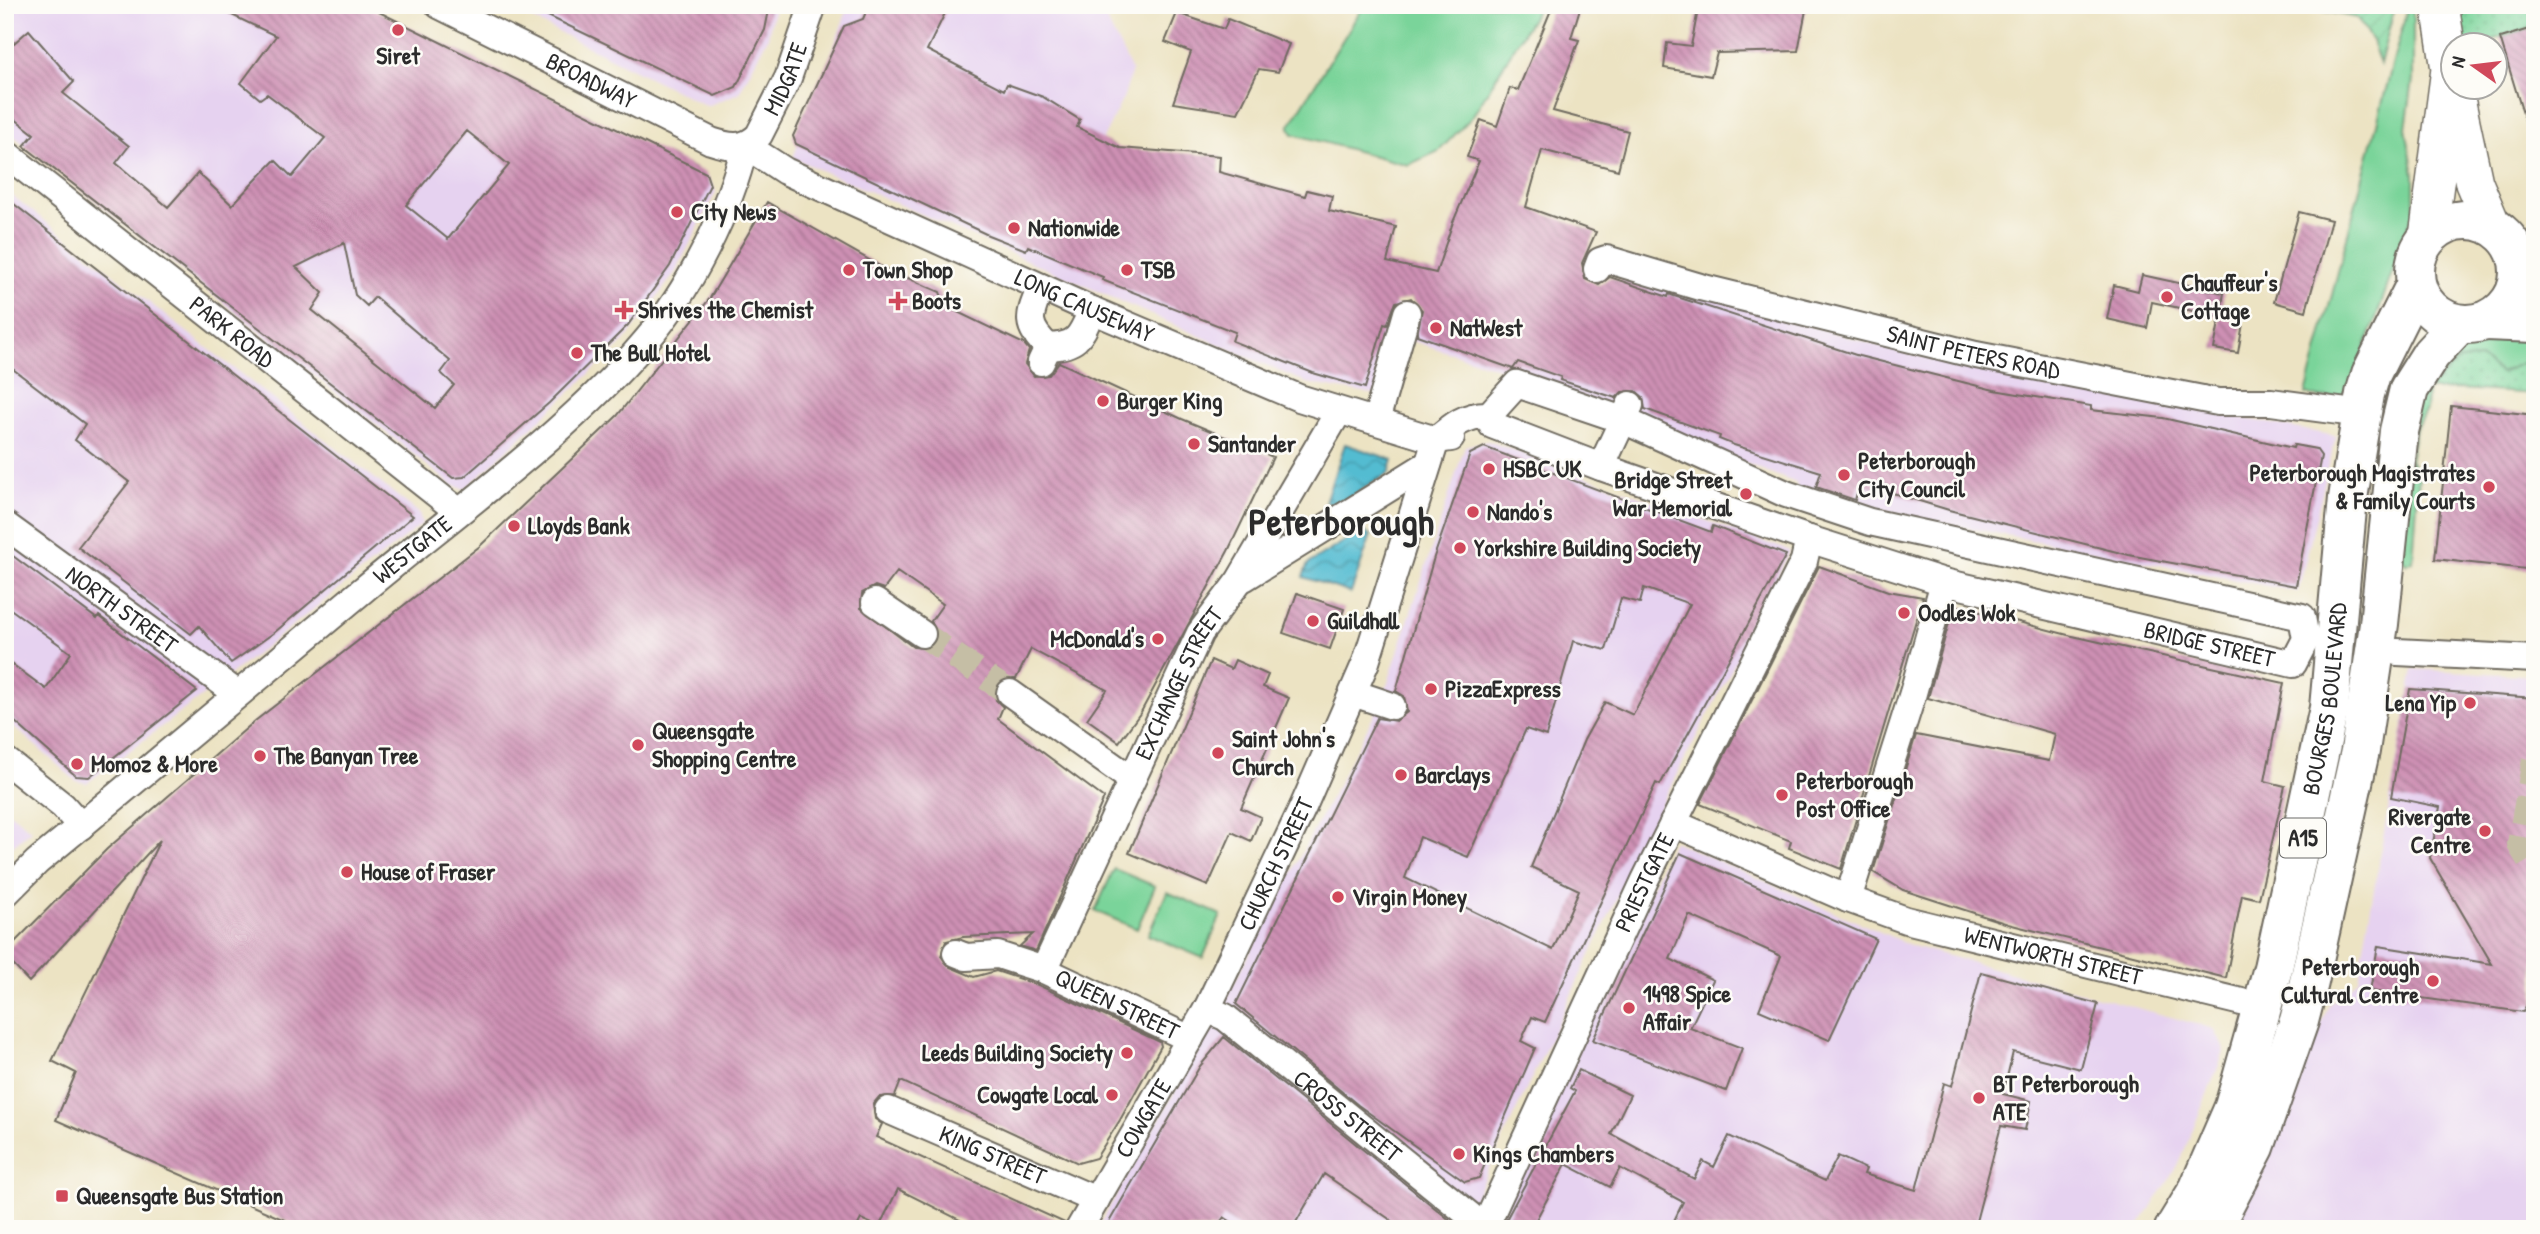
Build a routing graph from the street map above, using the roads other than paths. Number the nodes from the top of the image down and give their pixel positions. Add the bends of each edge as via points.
1 (439, 5) edge
2 (813, 5) edge
3 (2440, 5) edge
4 (2444, 32) edge
5 (2449, 102) edge
6 (2457, 102) edge
7 (745, 145) junction
8 (5, 153) edge
9 (2428, 237) junction
10 (2513, 243) edge
11 (1597, 269) dead end
12 (2416, 284) junction
13 (1041, 287) junction
14 (1092, 310) junction
15 (1407, 313) dead end
16 (2472, 323) junction
17 (2535, 323) edge
18 (1339, 411) junction
19 (1627, 412) junction
20 (2362, 414) junction
21 (1491, 420) junction
22 (1376, 421) junction
23 (1432, 452) junction
24 (1601, 467) junction
25 (458, 511) junction
26 (5, 525) edge
27 (1807, 550) junction
28 (1240, 581) junction
29 (1944, 582) junction
30 (875, 602) dead end
31 (922, 634) tunnel mouth
32 (2397, 652) dead end
33 (2535, 659) edge
34 (1010, 693) tunnel mouth
35 (1353, 693) junction
36 (238, 694) junction
37 (1392, 706) dead end
38 (5, 760) edge
39 (1131, 779) junction
40 (1673, 823) junction
41 (81, 826) junction
42 (5, 894) edge
43 (1848, 899) junction
44 (956, 953) dead end
45 (1044, 970) junction
46 (2262, 1007) junction
47 (1207, 1009) junction
48 (1190, 1038) junction
49 (888, 1110) dead end
50 (1096, 1199) junction
51 (1484, 1228) edge
52 (1079, 1229) edge
53 (2174, 1229) edge
54 (2212, 1229) edge

1 - 7 street, BROADWAY via 711,141
2 - 7 street, MIDGATE via 788,78 759,135
3 - 4 street
5 - 9 street
6 - 10 street via 2474,183
7 - 13 street, LONG CAUSEWAY via 785,171
7 - 25 street, WESTGATE via 736,182 696,264 646,341 593,395
8 - 25 street, PARK ROAD
9 - 10 main road via 2441,226 2475,220
9 - 12 main road via 2419,251
10 - 16 main road via 2519,282 2507,305
11 - 20 street, SAINT PETERS ROAD via 1606,258 1700,287 1976,355 2218,402 2271,402
12 - 16 main road via 2431,310
12 - 20 main road, BOURGES BOULEVARD / A15 via 2371,374
13 - 14 street, LONG CAUSEWAY
13 - 14 street via 1030,313 1033,332 1045,355 1080,337
14 - 18 street, LONG CAUSEWAY
15 - 22 street
16 - 17 main road
16 - 54 main road, BOURGES BOULEVARD / A15 via 2431,354 2409,389 2399,431 2376,649 2360,751 2309,982 2255,1147
18 - 22 street, LONG CAUSEWAY
18 - 28 street, EXCHANGE STREET
19 - 21 street, BRIDGE STREET via 1517,384
19 - 24 street
19 - 29 street, BRIDGE STREET via 1786,494 1870,522 2302,617 2306,639 2293,664
20 - 46 main road, BOURGES BOULEVARD / A15 via 2339,579 2329,708 2294,881
21 - 23 street via 1475,415 1454,424
21 - 24 street, BRIDGE STREET
22 - 23 street, LONG CAUSEWAY
23 - 28 street
23 - 35 street, CHURCH STREET
24 - 27 street, BRIDGE STREET
25 - 36 street, WESTGATE
26 - 36 street, NORTH STREET
27 - 29 street, BRIDGE STREET via 1866,570
27 - 40 street, PRIESTGATE
28 - 39 street, EXCHANGE STREET via 1193,631
29 - 43 street
30 - 31 street
32 - 33 street
34 - 39 street
35 - 37 street
35 - 47 street, CHURCH STREET
36 - 41 street, WESTGATE
38 - 41 street
39 - 45 street, EXCHANGE STREET
40 - 43 street, WENTWORTH STREET
40 - 51 street, PRIESTGATE
41 - 42 street, WESTGATE
43 - 46 street, WENTWORTH STREET via 1906,920
44 - 45 street, QUEEN STREET via 966,957 998,955
45 - 48 street, QUEEN STREET
46 - 53 main road, BOURGES BOULEVARD / A15 via 2234,1107 2198,1190
47 - 48 street, COWGATE
47 - 51 street, CROSS STREET via 1225,1017
48 - 50 street, COWGATE
49 - 50 street, KING STREET
50 - 52 street, COWGATE

